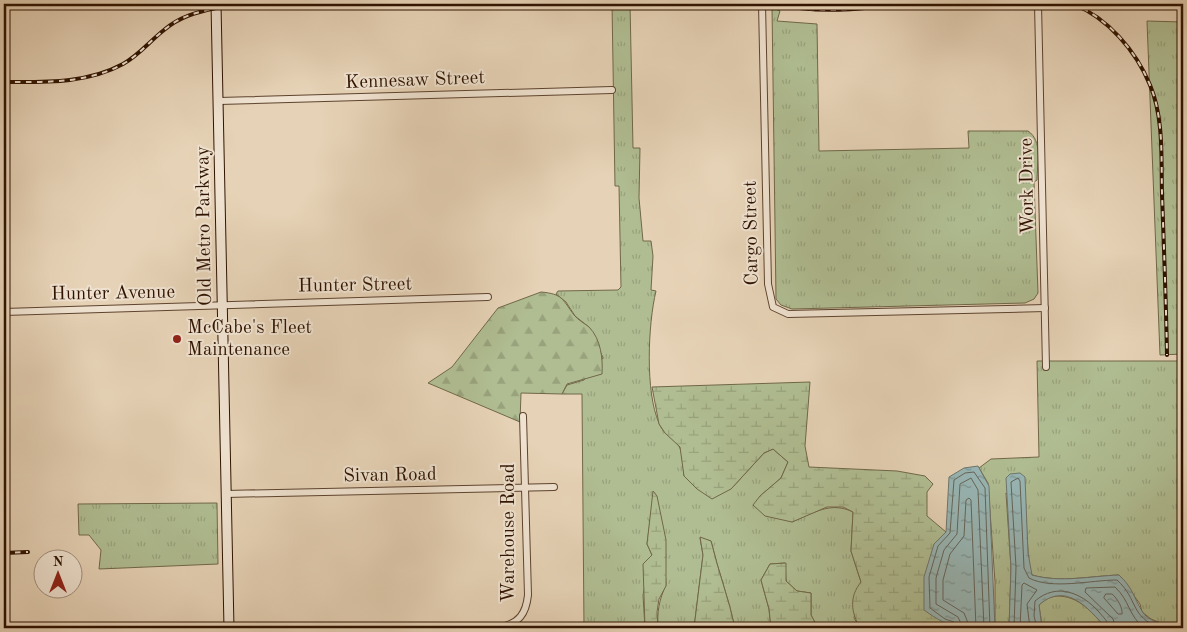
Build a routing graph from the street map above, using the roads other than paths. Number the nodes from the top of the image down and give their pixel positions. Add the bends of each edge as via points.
1 (216, 4) edge
2 (762, 4) edge
3 (1038, 4) edge
4 (612, 90) dead end
5 (219, 101) junction
6 (488, 297) dead end
7 (222, 304) junction
8 (1045, 308) junction
9 (4, 312) edge
10 (1046, 367) dead end
11 (523, 416) dead end
12 (554, 487) dead end
13 (525, 488) junction
14 (226, 494) junction
15 (72, 628) edge
16 (229, 628) edge

1 - 5 street, Old Metro Parkway
2 - 8 street, Cargo Street via 768,284 774,307 788,314
3 - 8 street, Work Drive
4 - 5 street, Kennesaw Street
5 - 7 street, Old Metro Parkway
6 - 7 street, Hunter Street
7 - 9 street, Hunter Avenue
7 - 14 street, Old Metro Parkway
8 - 10 street, Work Drive
11 - 13 street, Warehouse Road
12 - 13 street, Sivan Road
13 - 14 street, Sivan Road
13 - 16 street, Warehouse Road via 528,595 525,612 511,625
14 - 16 street, Old Metro Parkway
15 - 16 street, Warehouse Road

